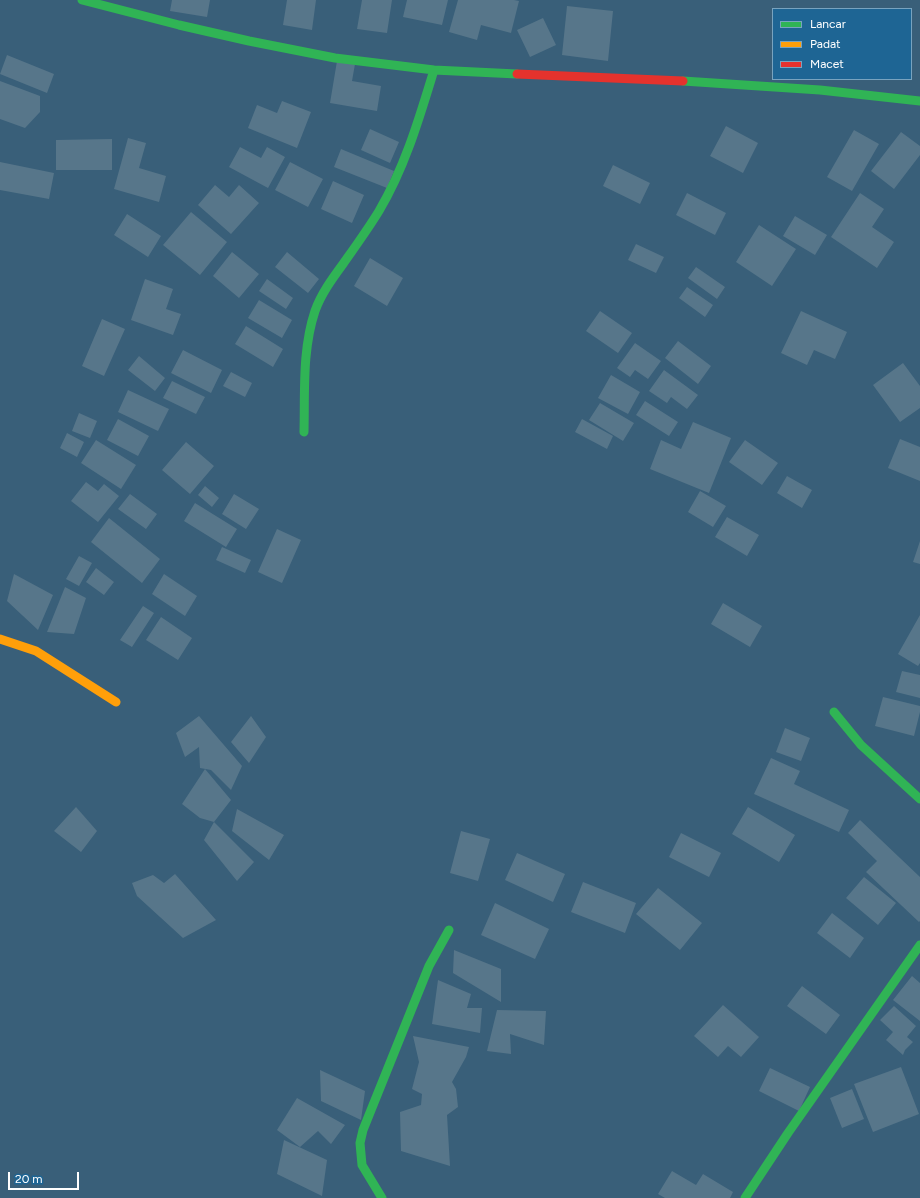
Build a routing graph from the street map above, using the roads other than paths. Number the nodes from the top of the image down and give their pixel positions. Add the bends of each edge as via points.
1 (82, 0) edge
2 (434, 70) junction
3 (920, 101) edge
4 (304, 432) dead end
5 (0, 639) edge
6 (116, 702) dead end
7 (834, 712) dead end
8 (920, 799) edge
9 (449, 930) dead end
10 (920, 945) edge
11 (382, 1198) edge
12 (746, 1198) edge

1 - 2 street via 249,41 335,58
2 - 3 street via 694,81 820,90
2 - 4 street via 414,136 390,192 323,293 315,311 307,355
5 - 6 street via 36,651
7 - 8 street via 861,745
9 - 11 street via 429,966 360,1143 362,1165
10 - 12 street via 788,1133

